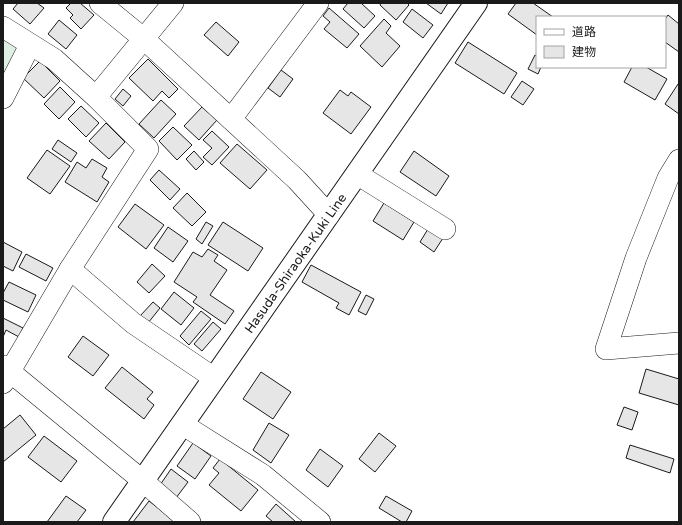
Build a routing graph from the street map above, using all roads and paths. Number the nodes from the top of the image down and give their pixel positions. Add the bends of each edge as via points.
1 (100, 3) edge
2 (173, 3) edge
3 (318, 3) edge
4 (476, 3) edge
5 (3, 27) edge
6 (144, 39) junction
7 (30, 44) junction
8 (96, 97) junction
9 (3, 98) edge
10 (231, 119) junction
11 (679, 160) edge
12 (357, 174) junction
13 (329, 215) junction
14 (446, 229) dead end
15 (70, 270) junction
16 (679, 343) edge
17 (5, 373) edge
18 (214, 378) junction
19 (182, 424) junction
20 (143, 481) junction
21 (114, 522) edge
22 (190, 522) edge
23 (320, 522) edge

1 - 6 street
2 - 6 street
3 - 10 street
4 - 12 main road, Hasuda-Shiraoka-Kuki Line
5 - 7 street
6 - 8 street
6 - 10 street
7 - 8 street via 54,59
7 - 9 street
8 - 15 street via 148,149
10 - 13 street via 297,180
11 - 16 street via 668,178 636,258 606,349
12 - 13 main road, Hasuda-Shiraoka-Kuki Line
12 - 14 street
13 - 18 main road, Hasuda-Shiraoka-Kuki Line
15 - 17 street
15 - 18 street via 134,323
17 - 20 street
18 - 19 main road, Hasuda-Shiraoka-Kuki Line
19 - 20 main road, Hasuda-Shiraoka-Kuki Line
19 - 23 street via 263,475
20 - 21 main road, Hasuda-Shiraoka-Kuki Line
20 - 22 street

